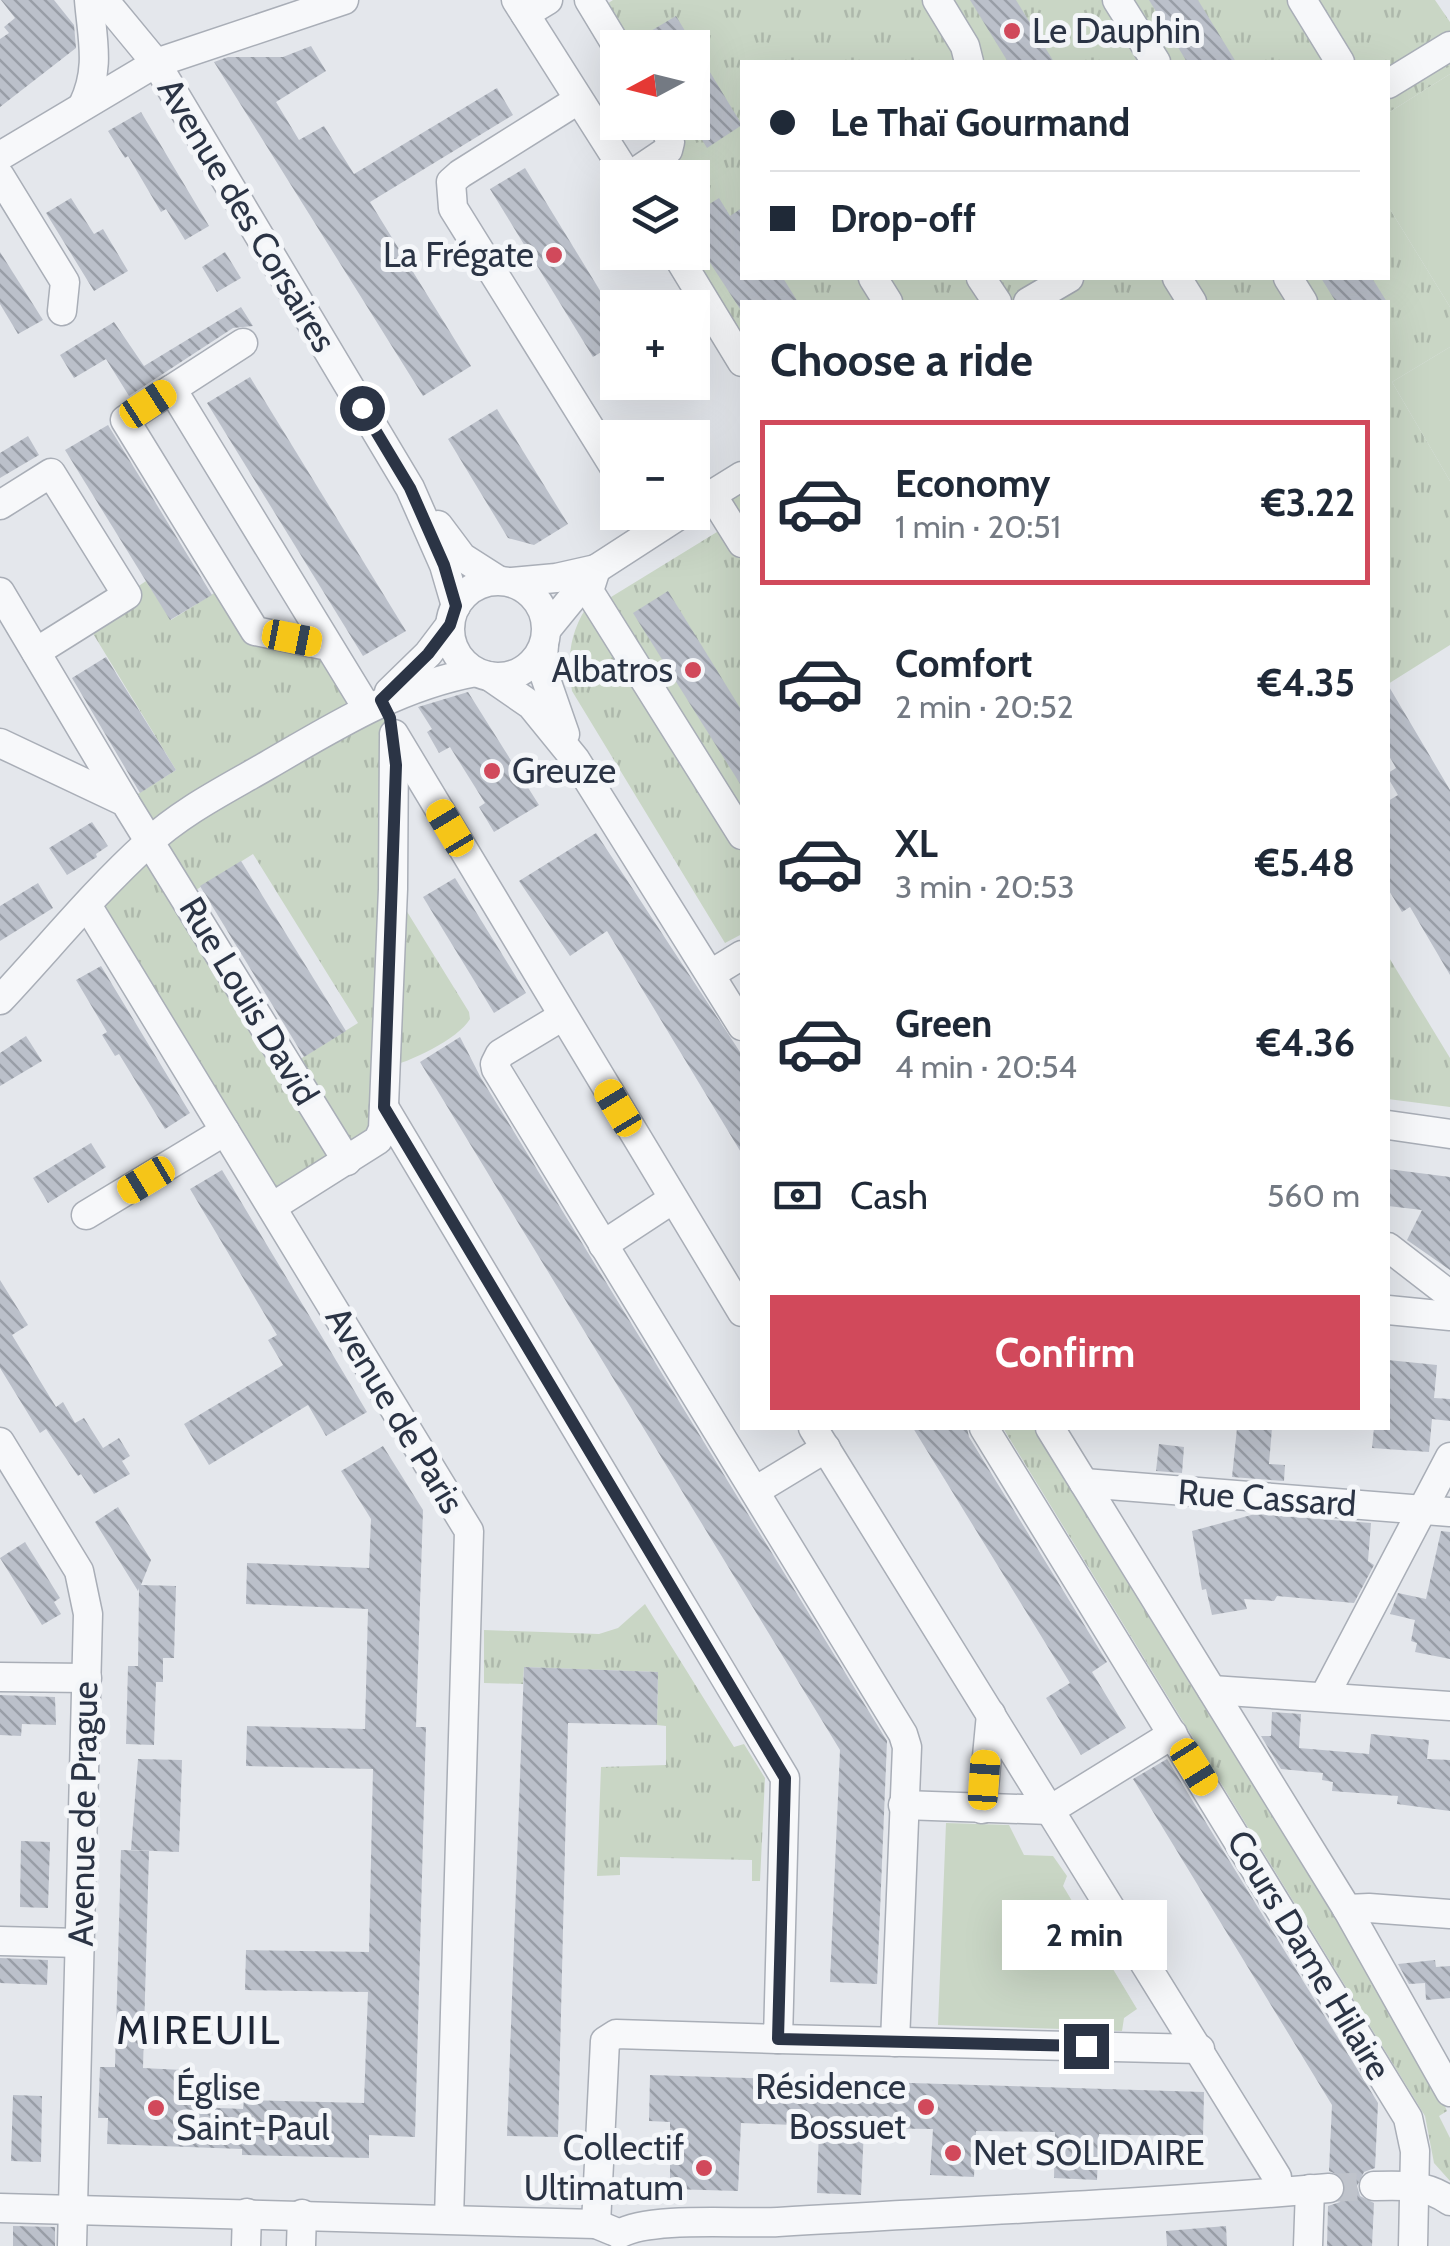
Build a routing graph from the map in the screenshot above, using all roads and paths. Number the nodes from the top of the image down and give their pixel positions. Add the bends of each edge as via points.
1 (89, 0) edge
2 (104, 0) edge
3 (344, 0) edge
4 (589, 0) edge
5 (937, 0) edge
6 (1117, 0) edge
7 (1302, 0) edge
8 (530, 5) edge
9 (313, 6) edge
10 (607, 30) edge
11 (1450, 46) edge
12 (968, 60) edge
13 (1155, 60) edge
14 (1339, 60) edge
15 (156, 63) junction
16 (1390, 83) edge
17 (578, 100) junction
18 (83, 105) junction
19 (669, 140) edge
20 (0, 156) edge
21 (617, 160) edge
22 (653, 160) edge
23 (0, 176) edge
24 (686, 270) edge
25 (1066, 280) edge
26 (1031, 300) edge
27 (62, 311) dead end
28 (243, 343) dead end
29 (740, 359) edge
30 (172, 390) junction
31 (600, 444) edge
32 (740, 477) edge
33 (410, 488) junction
34 (710, 496) edge
35 (0, 505) edge
36 (710, 510) edge
37 (638, 530) edge
38 (740, 542) edge
39 (596, 569) junction
40 (505, 581) junction
41 (0, 592) edge
42 (453, 615) junction
43 (545, 637) junction
44 (328, 646) junction
45 (36, 652) junction
46 (482, 674) junction
47 (374, 704) junction
48 (394, 734) junction
49 (0, 742) edge
50 (575, 758) junction
51 (125, 802) junction
52 (740, 832) edge
53 (150, 840) junction
54 (87, 905) junction
55 (740, 955) edge
56 (711, 974) junction
57 (0, 1000) edge
58 (563, 1016) junction
59 (740, 1023) edge
60 (384, 1107) junction
61 (1390, 1125) edge
62 (225, 1131) junction
63 (1450, 1134) edge
64 (347, 1161) junction
65 (673, 1200) junction
66 (272, 1208) junction
67 (86, 1215) dead end
68 (603, 1244) junction
69 (1390, 1249) edge
70 (1419, 1274) junction
71 (1450, 1295) edge
72 (740, 1309) edge
73 (1398, 1311) edge
74 (1450, 1316) edge
75 (985, 1430) edge
76 (1051, 1430) edge
77 (820, 1438) edge
78 (0, 1442) edge
79 (1450, 1457) edge
80 (1084, 1484) junction
81 (755, 1491) junction
82 (1420, 1510) junction
83 (1450, 1512) edge
84 (0, 1676) edge
85 (86, 1678) junction
86 (1212, 1690) junction
87 (1325, 1695) junction
88 (1450, 1706) edge
89 (991, 1714) junction
90 (1173, 1734) junction
91 (902, 1805) junction
92 (982, 1808) junction
93 (1050, 1810) junction
94 (1347, 1910) junction
95 (1450, 1914) edge
96 (0, 1941) edge
97 (80, 1943) junction
98 (778, 2039) junction
99 (895, 2042) junction
100 (1200, 2048) junction
101 (1450, 2092) edge
102 (1414, 2185) junction
103 (1374, 2186) tunnel mouth
104 (1276, 2192) junction
105 (1450, 2201) edge
106 (0, 2208) edge
107 (73, 2209) junction
108 (247, 2213) junction
109 (302, 2214) junction
110 (448, 2219) junction
111 (614, 2235) edge
112 (72, 2246) edge
113 (246, 2246) edge
114 (301, 2246) edge
115 (1308, 2246) edge
116 (1412, 2246) edge

1 - 18 street via 96,58
2 - 15 street, Avenue des Corsaires
3 - 9 street
4 - 10 street
5 - 12 street
6 - 13 street
7 - 14 street
8 - 17 street
9 - 15 street
11 - 16 street
15 - 18 street
15 - 33 street, Avenue des Corsaires
17 - 21 street
17 - 31 street via 468,168 451,182 450,194
18 - 20 street
19 - 22 street via 668,150
23 - 27 street via 66,282
24 - 29 street
25 - 26 street
28 - 30 street
30 - 44 street
30 - 44 street via 125,420 255,631
32 - 34 street
33 - 40 street, Avenue des Corsaires via 462,557
33 - 42 street, Avenue des Corsaires via 444,565
35 - 45 street via 51,473 127,595
36 - 38 street
37 - 39 street
39 - 40 street
39 - 43 street
39 - 52 street via 589,591
40 - 42 street via 471,588
40 - 43 street via 534,595 545,616
41 - 45 street, Rue Louis David
42 - 46 street via 456,653
42 - 47 street via 428,654
43 - 46 street via 528,667 516,674
43 - 50 street via 542,668
44 - 47 street
45 - 51 street, Rue Louis David
46 - 47 street via 443,678
46 - 50 street via 531,705
47 - 48 street via 390,718
47 - 53 street via 216,794
48 - 58 street
48 - 60 street
49 - 51 street
50 - 56 street
51 - 53 street, Rue Louis David
53 - 54 street
53 - 64 street, Rue Louis David
54 - 57 street
54 - 62 street, Avenue de Paris
55 - 56 street
56 - 59 street
58 - 65 street
58 - 68 street via 494,1064
60 - 64 street via 378,1140
60 - 98 street via 785,1778
61 - 63 street
62 - 66 street, Avenue de Paris
62 - 67 street
64 - 66 street
65 - 68 street
65 - 72 street
66 - 110 street, Avenue de Paris via 469,1530
68 - 81 street
69 - 70 street
70 - 71 street
70 - 73 street
73 - 74 street
75 - 90 street, Cours Dame Hilaire
76 - 80 street, Cours Dame Hilaire
77 - 81 street
77 - 89 street
78 - 85 street, Avenue de Prague via 79,1571 88,1614
79 - 82 street
80 - 82 street, Rue Cassard
80 - 86 street, Cours Dame Hilaire
81 - 91 street via 903,1734
82 - 83 street, Rue Cassard
82 - 87 street
84 - 85 street
85 - 97 street, Avenue de Prague
86 - 87 street
86 - 94 street, Cours Dame Hilaire
87 - 88 street
89 - 92 street
89 - 93 street
90 - 93 street
90 - 102 street, Cours Dame Hilaire via 1408,2118
91 - 92 street
91 - 99 street
92 - 93 street
93 - 100 street
94 - 95 street
94 - 101 street, Cours Dame Hilaire
96 - 97 street
97 - 107 street, Avenue de Prague
98 - 99 street
98 - 111 street via 616,2034 604,2041
99 - 100 street
100 - 104 street via 1277,2176
102 - 103 street
102 - 105 street
102 - 116 street, Cours Dame Hilaire
104 - 111 street via 659,2225
104 - 115 street via 1319,2188
106 - 107 street
107 - 108 street
107 - 112 street, Avenue de Prague
108 - 109 street
108 - 113 street
109 - 110 street
109 - 114 street
110 - 111 street

